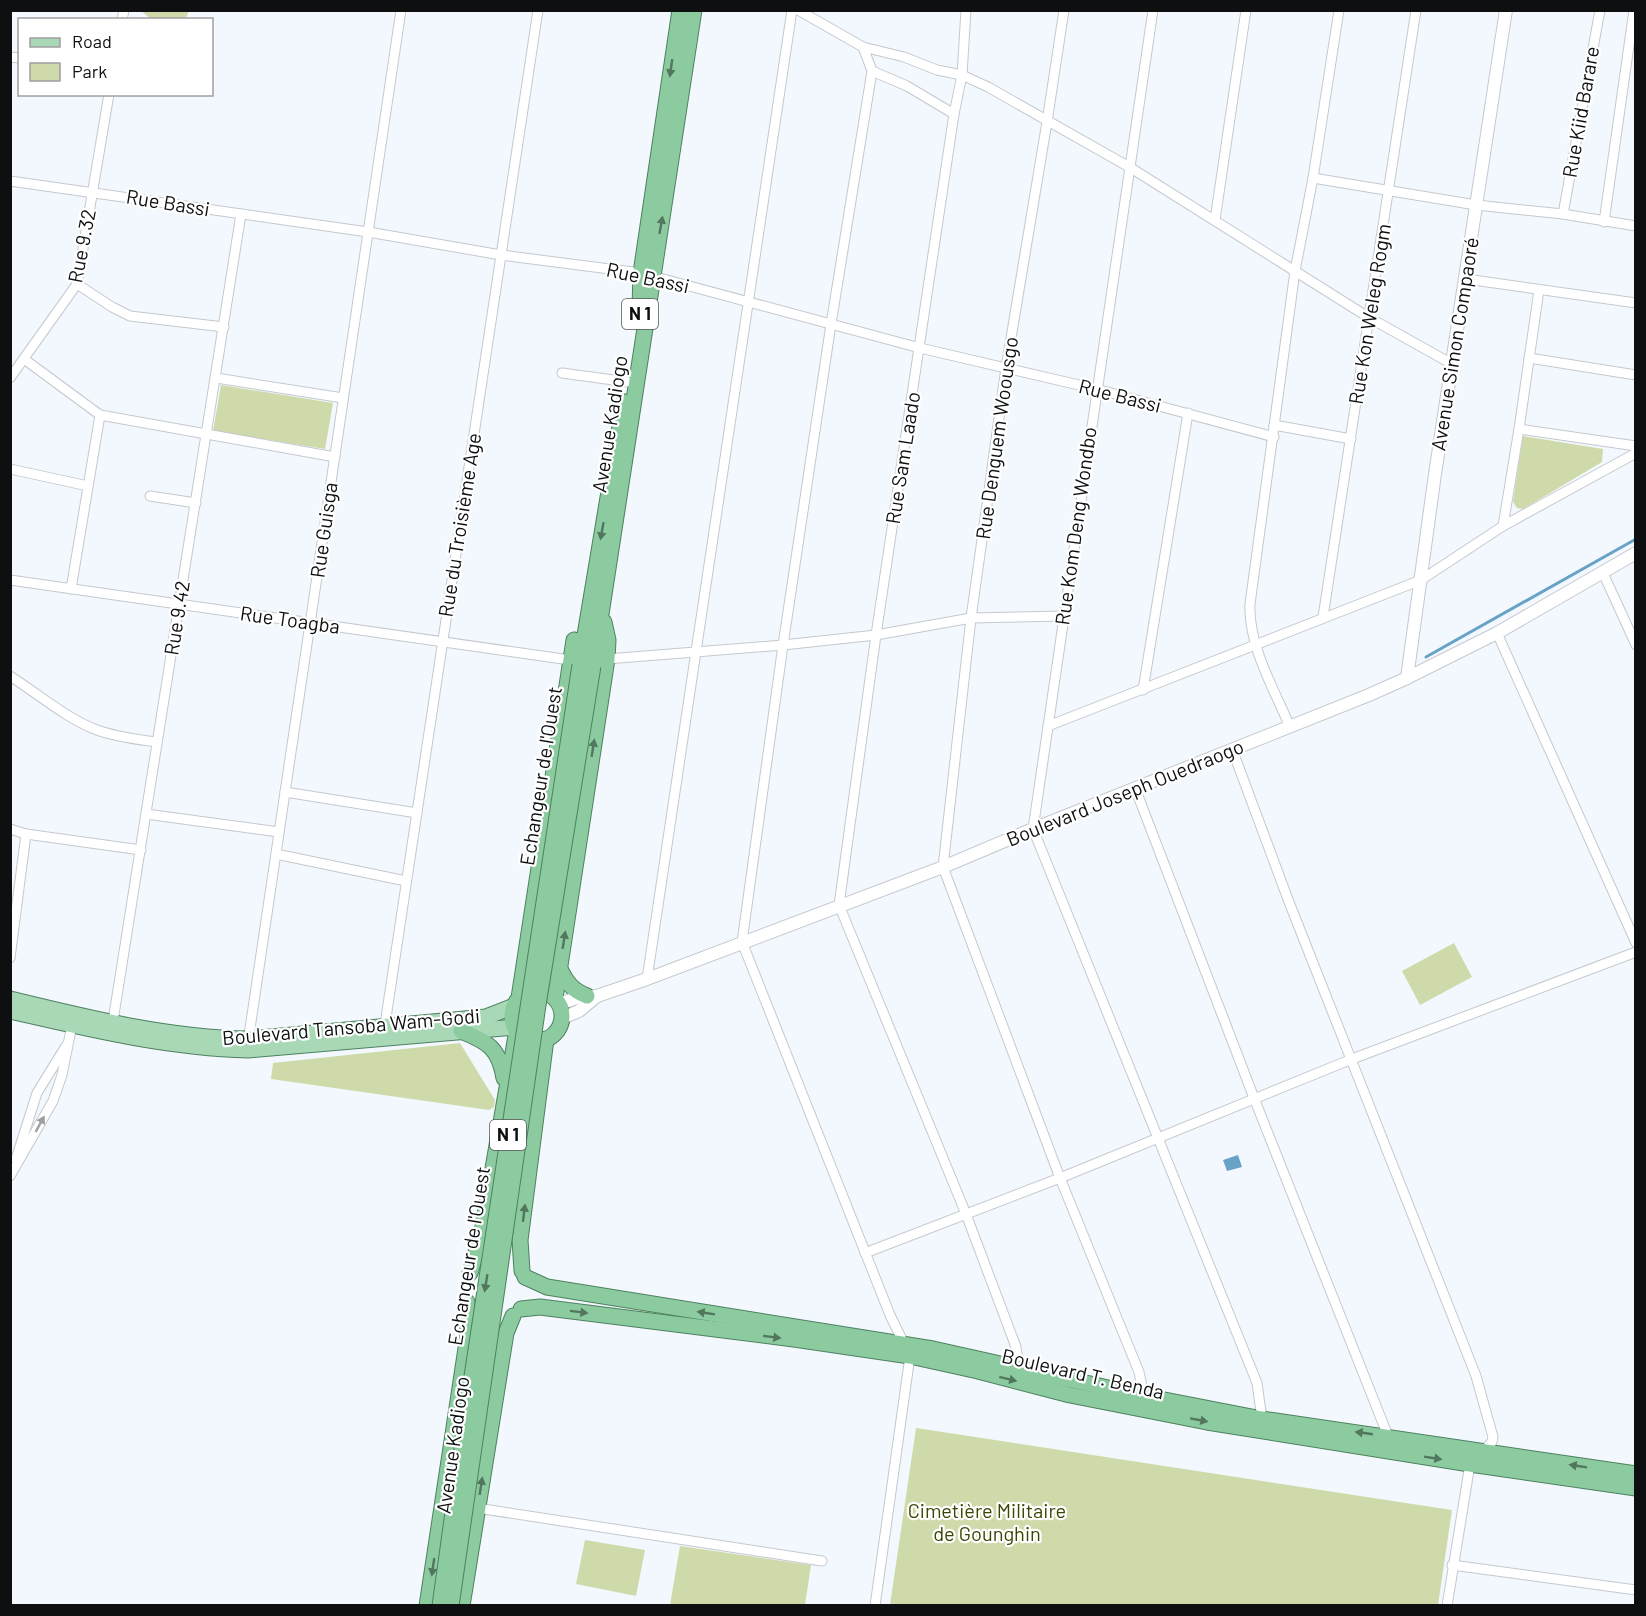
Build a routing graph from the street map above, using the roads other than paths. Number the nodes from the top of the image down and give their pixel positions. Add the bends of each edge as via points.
1 (400, 10) edge
2 (538, 10) edge
3 (680, 10) edge
4 (694, 10) edge
5 (792, 10) edge
6 (798, 10) edge
7 (1064, 10) edge
8 (1154, 10) edge
9 (1246, 10) edge
10 (1340, 10) edge
11 (1416, 10) edge
12 (1506, 10) edge
13 (1600, 10) edge
14 (1634, 10) edge
15 (963, 12) edge
16 (863, 47) junction
17 (872, 71) junction
18 (962, 75) junction
19 (109, 96) edge
20 (954, 114) junction
21 (1047, 122) junction
22 (1131, 168) junction
23 (1313, 178) junction
24 (10, 181) edge
25 (1389, 189) junction
26 (92, 192) junction
27 (1476, 205) junction
28 (241, 214) junction
29 (1563, 214) junction
30 (1215, 220) junction
31 (1604, 222) junction
32 (1635, 226) edge
33 (368, 232) junction
34 (501, 255) junction
35 (1295, 271) junction
36 (647, 274) junction
37 (1466, 279) junction
38 (77, 284) junction
39 (1539, 290) junction
40 (748, 302) junction
41 (1635, 303) edge
42 (1368, 317) junction
43 (831, 324) junction
44 (224, 327) junction
45 (920, 348) junction
46 (1529, 358) junction
47 (24, 359) junction
48 (1452, 364) junction
49 (1006, 368) junction
50 (562, 373) dead end
51 (1635, 375) edge
52 (10, 378) edge
53 (216, 378) junction
54 (628, 382) junction
55 (1096, 389) junction
56 (343, 398) junction
57 (1188, 413) junction
58 (100, 416) junction
59 (1274, 425) junction
60 (1520, 429) junction
61 (207, 436) junction
62 (1274, 437) junction
63 (1351, 439) junction
64 (1635, 446) edge
65 (1635, 453) edge
66 (334, 457) junction
67 (10, 469) edge
68 (88, 486) junction
69 (150, 496) dead end
70 (196, 504) junction
71 (1503, 526) junction
72 (1635, 553) edge
73 (1603, 573) junction
74 (1421, 580) junction
75 (11, 581) edge
76 (71, 589) junction
77 (180, 604) junction
78 (594, 616) junction
79 (1063, 616) junction
80 (1323, 617) junction
81 (971, 618) junction
82 (310, 623) junction
83 (1497, 633) junction
84 (876, 635) junction
85 (442, 642) junction
86 (1256, 644) junction
87 (1635, 644) edge
88 (783, 645) junction
89 (696, 652) junction
90 (587, 663) junction
91 (10, 675) edge
92 (1407, 678) junction
93 (1143, 690) junction
94 (1048, 726) junction
95 (1290, 727) junction
96 (156, 742) junction
97 (1232, 749) junction
98 (1135, 788) junction
99 (285, 792) junction
100 (417, 813) junction
101 (146, 814) junction
102 (1033, 828) junction
103 (11, 830) edge
104 (279, 832) junction
105 (26, 834) junction
106 (141, 850) junction
107 (276, 854) junction
108 (943, 867) junction
109 (406, 881) junction
110 (839, 905) junction
111 (742, 942) junction
112 (1635, 943) edge
113 (1635, 952) edge
114 (10, 958) edge
115 (560, 969) junction
116 (647, 979) junction
117 (592, 996) junction
118 (10, 999) edge
119 (517, 1002) junction
120 (538, 1005) joint
121 (559, 1007) junction
122 (10, 1011) edge
123 (113, 1021) junction
124 (72, 1025) junction
125 (516, 1028) junction
126 (461, 1031) junction
127 (383, 1033) junction
128 (546, 1039) junction
129 (68, 1041) junction
130 (248, 1044) junction
131 (1352, 1059) junction
132 (506, 1091) junction
133 (1254, 1098) junction
134 (1159, 1137) junction
135 (11, 1176) edge
136 (1060, 1178) junction
137 (966, 1214) junction
138 (865, 1253) junction
139 (470, 1273) junction
140 (523, 1274) junction
141 (467, 1302) junction
142 (517, 1313) junction
143 (907, 1350) junction
144 (1019, 1368) junction
145 (1144, 1396) junction
146 (1262, 1419) junction
147 (1388, 1436) junction
148 (1484, 1451) junction
149 (1470, 1464) junction
150 (1635, 1474) edge
151 (1635, 1488) edge
152 (477, 1508) junction
153 (822, 1561) dead end
154 (1452, 1565) junction
155 (1635, 1590) edge
156 (427, 1605) edge
157 (440, 1605) edge
158 (451, 1605) edge
159 (462, 1605) edge
160 (875, 1605) edge
161 (1447, 1605) edge

1 - 33 street, Rue Guisga
2 - 34 street, Rue du Troisième Age
3 -> 36 highway, Avenue Kadiogo / N 1
36 -> 4 highway, Avenue Kadiogo / N 1 via 672,160
5 - 40 street
6 - 16 street
7 - 21 street, Rue Denguem Woousgo
8 - 22 street, Rue Kom Deng Wondbo
9 - 30 street
10 - 23 street
11 - 25 street, Rue Kon Weleg Rogm
12 - 27 street, Avenue Simon Compaoré
13 - 29 street, Rue Kiid Barare
14 - 31 street, Rue Kiid Barare
15 - 18 street, Rue Sam Laado
16 - 17 street
16 - 18 street
17 - 20 street
17 - 43 street
18 - 20 street, Rue Sam Laado
18 - 21 street
19 - 26 street, Rue 9.32
20 - 45 street, Rue Sam Laado
21 - 22 street
21 - 49 street, Rue Denguem Woousgo
22 - 30 street
22 - 55 street, Rue Kom Deng Wondbo
23 - 25 street
23 - 35 street
24 - 26 street, Rue Bassi
25 - 27 street
25 - 42 street, Rue Kon Weleg Rogm
26 - 28 street, Rue Bassi
26 - 38 street, Rue 9.32
27 - 29 street
27 - 37 street, Avenue Simon Compaoré
28 - 33 street, Rue Bassi
28 - 44 street, Rue 9.42
29 - 31 street
30 - 35 street
31 - 32 street
33 - 34 street, Rue Bassi
33 - 56 street, Rue Guisga
34 - 36 street, Rue Bassi
34 - 85 street, Rue du Troisième Age
35 - 42 street
35 - 59 street
36 - 40 street, Rue Bassi
36 - 54 highway, Avenue Kadiogo / N 1
36 - 78 highway, Avenue Kadiogo / N 1
37 - 39 street
37 - 48 street, Avenue Simon Compaoré
38 - 44 street via 130,316
38 - 47 street, Rue 9.32
39 - 41 street
39 - 46 street
40 - 43 street, Rue Bassi
40 - 89 street
42 - 48 street
42 - 63 street, Rue Kon Weleg Rogm
43 - 45 street, Rue Bassi
43 - 88 street
44 - 53 street, Rue 9.42
45 - 49 street, Rue Bassi
45 - 84 street, Rue Sam Laado
46 - 51 street
46 - 60 street
47 - 52 street, Rue 9.32
47 - 58 street
48 - 74 street, Avenue Simon Compaoré
49 - 55 street, Rue Bassi
49 - 81 street, Rue Denguem Woousgo
50 - 54 street
53 - 56 street
53 - 61 street, Rue 9.42
54 -> 78 highway, Avenue Kadiogo / N 1
55 - 57 street, Rue Bassi
55 - 79 street, Rue Kom Deng Wondbo
56 - 66 street, Rue Guisga
57 - 62 street, Rue Bassi
57 - 93 street
58 - 61 street
58 - 68 street
59 - 62 street
59 - 63 street
60 - 64 street
60 - 71 street
61 - 66 street
61 - 70 street, Rue 9.42
62 - 86 street via 1250,604
63 - 80 street, Rue Kon Weleg Rogm
65 - 71 street
66 - 82 street, Rue Guisga
67 - 68 street
68 - 76 street
69 - 70 street
70 - 77 street, Rue 9.42
71 - 74 street
72 - 73 street, Boulevard Joseph Ouedraogo
73 - 83 street, Boulevard Joseph Ouedraogo
73 - 87 street
74 - 80 street
74 - 92 street, Avenue Simon Compaoré
75 - 76 street, Rue Toagba
76 - 77 street, Rue Toagba
77 - 82 street, Rue Toagba
77 - 96 street, Rue 9.42
78 - 90 highway, Avenue Kadiogo / N 1
78 - 90 highway, N 1 via 608,640
79 - 81 street, Rue Toagba
79 - 94 street, Rue Kom Deng Wondbo
80 - 86 street
81 - 84 street, Rue Toagba
81 - 108 street, Rue Denguem Woousgo
82 - 85 street, Rue Toagba
82 - 99 street, Rue Guisga
83 - 92 street, Boulevard Joseph Ouedraogo
83 - 112 street
84 - 88 street, Rue Toagba
84 - 110 street, Rue Sam Laado
85 - 90 street, Rue Toagba
85 - 100 street, Rue du Troisième Age
86 - 93 street
86 - 95 street
88 - 89 street, Rue Toagba
88 - 111 street
89 - 90 street, Rue Toagba
89 - 116 street
115 -> 90 highway, N 1
90 - 119 highway, N 1
90 - 120 highway, Echangeur de l'Ouest / N 1, bridge
90 -> 157 highway, Echangeur de l'Ouest / N 1, bridge via 471,1383
91 - 96 street via 95,730
92 - 95 street, Boulevard Joseph Ouedraogo
93 - 94 street
94 - 102 street, Rue Kom Deng Wondbo
95 - 97 street, Boulevard Joseph Ouedraogo
96 - 101 street, Rue 9.42
97 - 98 street, Boulevard Joseph Ouedraogo
97 - 131 street
98 - 102 street, Boulevard Joseph Ouedraogo
98 - 133 street
99 - 100 street
99 - 104 street, Rue Guisga
100 - 109 street, Rue du Troisième Age
101 - 104 street
101 - 106 street, Rue 9.42
102 - 108 street, Boulevard Joseph Ouedraogo
102 - 134 street
103 - 105 street
104 - 107 street, Rue Guisga
105 - 106 street
105 - 114 street
106 - 123 street, Rue 9.42
107 - 109 street
107 - 130 street, Rue Guisga
108 - 110 street, Boulevard Joseph Ouedraogo
108 - 136 street
109 - 127 street, Rue du Troisième Age
110 - 111 street, Boulevard Joseph Ouedraogo
110 - 137 street
111 - 116 street, Boulevard Joseph Ouedraogo
111 - 138 street
113 - 131 street
115 - 117 highway via 570,986
115 - 121 highway, N 1
116 - 117 street, Boulevard Joseph Ouedraogo
117 - 121 street, Boulevard Joseph Ouedraogo via 579,1011
118 - 123 main road, Boulevard Tansoba Wam-Godi
119 - 121 highway via 526,993 541,991
119 - 125 highway, N 1 via 512,1017
119 - 127 main road, Boulevard Tansoba Wam-Godi via 486,1017
120 - 158 highway, Avenue Kadiogo / N 1, bridge
121 - 128 highway, N 1 via 557,1030
122 - 124 main road, Boulevard Tansoba Wam-Godi
123 - 130 main road, Boulevard Tansoba Wam-Godi
124 - 129 street
124 - 130 main road, Boulevard Tansoba Wam-Godi via 212,1049
125 - 126 main road
125 - 128 highway via 530,1040
125 - 132 highway, N 1
126 - 127 main road
126 - 132 highway via 489,1044 496,1052
127 - 130 main road, Boulevard Tansoba Wam-Godi
140 -> 128 highway, N 1 via 520,1240
129 - 135 street via 37,1093
135 -> 129 street via 52,1101
131 - 133 street
131 - 148 street via 1476,1376 1493,1437
132 - 139 highway, N 1 via 482,1232
133 - 134 street
133 - 147 street
134 - 136 street
134 - 146 street via 1257,1383
136 - 137 street
136 - 145 street via 1138,1372
137 - 138 street
137 - 144 street via 1016,1347
138 - 143 street
139 - 140 highway via 495,1258 510,1262
139 - 141 highway, N 1 via 465,1287
140 - 142 highway, N 1 via 527,1297
143 -> 140 highway, Boulevard T. Benda via 547,1287
141 - 142 highway via 474,1313 486,1320 500,1321
141 -> 156 highway, N 1 via 468,1335
142 -> 143 highway, Boulevard T. Benda via 540,1307
152 -> 142 highway, N 1 via 506,1333
143 - 144 highway, Boulevard T. Benda
143 -> 149 highway, Boulevard T. Benda via 1070,1395 1153,1412
143 - 160 street
144 - 145 highway, Boulevard T. Benda
145 - 146 highway, Boulevard T. Benda
147 -> 146 highway, Boulevard T. Benda
147 - 148 highway, Boulevard T. Benda
148 - 149 street
150 -> 148 highway, Boulevard T. Benda
149 - 151 highway, Boulevard T. Benda
149 - 154 street
152 - 153 street
152 - 159 highway, N 1
154 - 155 street
154 - 161 street

